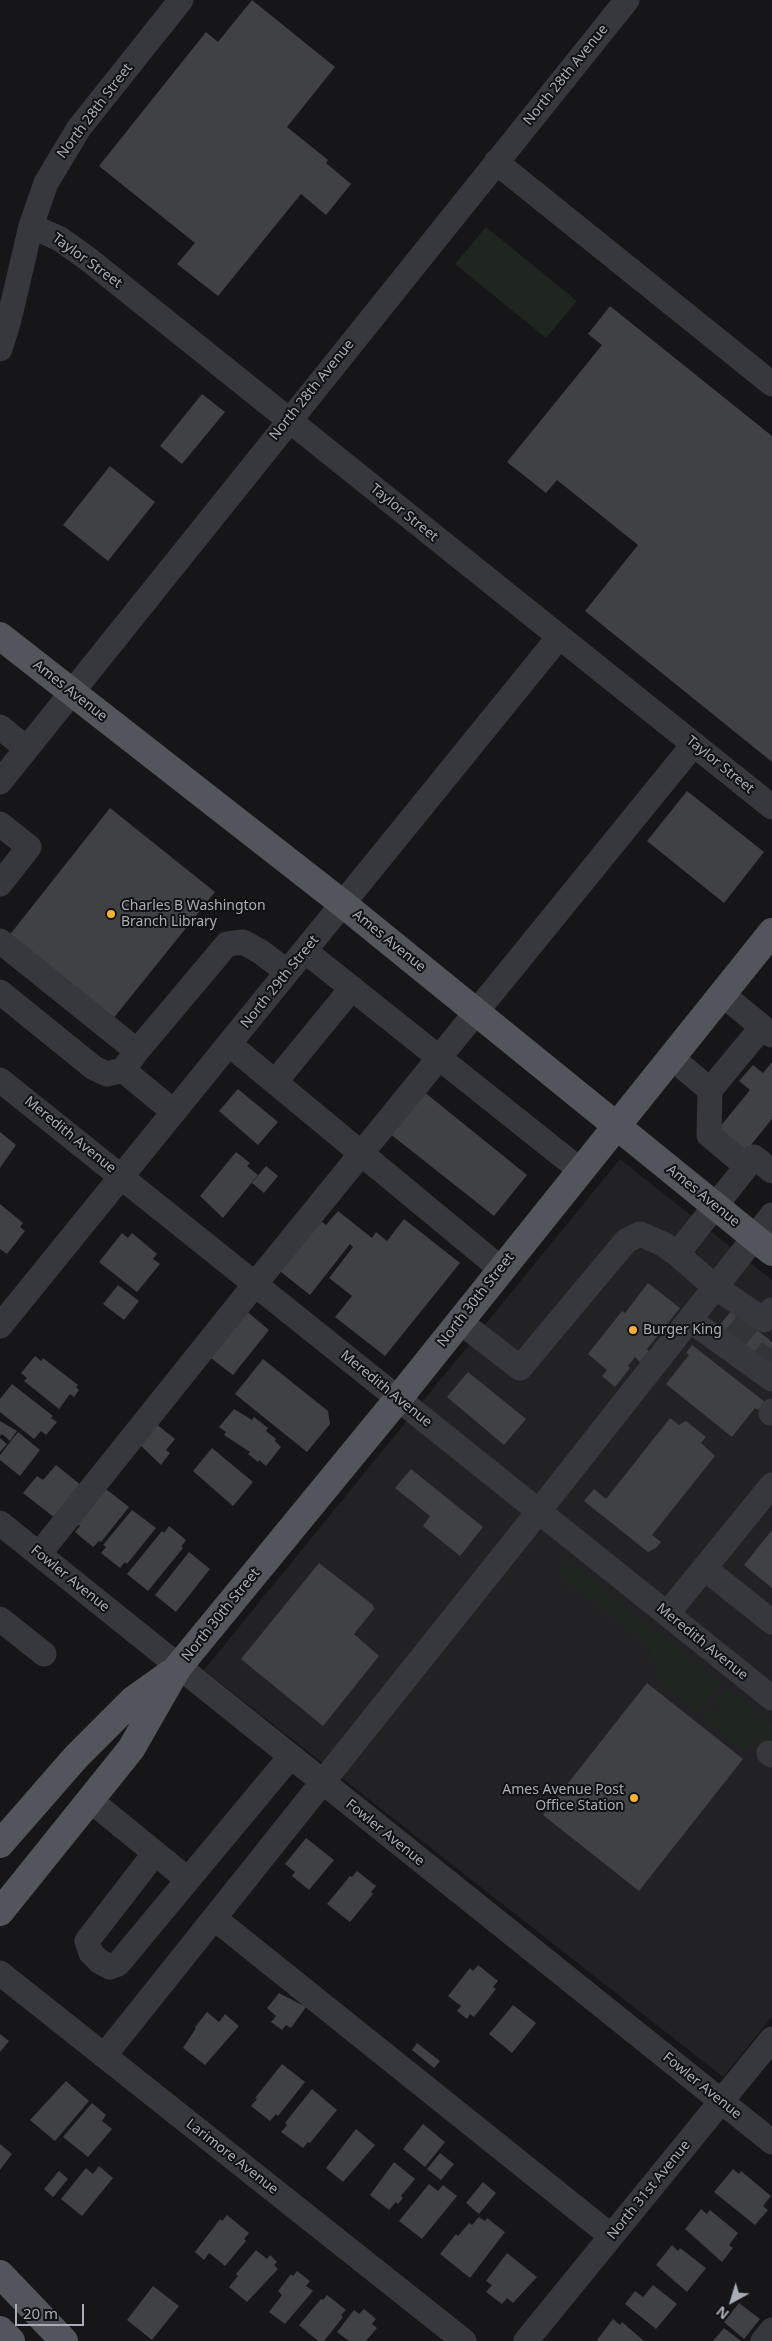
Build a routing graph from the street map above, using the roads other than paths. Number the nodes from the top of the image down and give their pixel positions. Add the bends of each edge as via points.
1 (181, 0) edge
2 (627, 0) edge
3 (496, 162) junction
4 (31, 226) junction
5 (0, 349) edge
6 (772, 384) edge
7 (288, 420) junction
8 (0, 636) edge
9 (559, 637) junction
10 (71, 692) junction
11 (0, 728) edge
12 (694, 744) junction
13 (26, 748) junction
14 (0, 782) edge
15 (772, 807) edge
16 (0, 824) edge
17 (0, 884) edge
18 (343, 904) junction
19 (770, 939) edge
20 (0, 941) edge
21 (305, 950) junction
22 (287, 972) junction
23 (352, 988) junction
24 (0, 992) edge
25 (722, 994) junction
26 (477, 1012) junction
27 (767, 1031) edge
28 (229, 1044) junction
29 (671, 1057) junction
30 (440, 1058) junction
31 (130, 1060) junction
32 (0, 1080) edge
33 (275, 1082) junction
34 (710, 1090) junction
35 (174, 1112) junction
36 (616, 1126) junction
37 (362, 1154) junction
38 (746, 1166) junction
39 (580, 1170) junction
40 (772, 1172) edge
41 (122, 1177) junction
42 (715, 1206) junction
43 (772, 1216) edge
44 (763, 1245) edge
45 (676, 1254) junction
46 (501, 1269) junction
47 (256, 1283) junction
48 (715, 1287) junction
49 (690, 1320) junction
50 (460, 1321) junction
51 (753, 1325) edge
52 (0, 1326) edge
53 (763, 1371) edge
54 (398, 1399) junction
55 (772, 1485) edge
56 (539, 1511) junction
57 (0, 1523) edge
58 (39, 1554) junction
59 (704, 1568) junction
60 (667, 1614) junction
61 (0, 1618) edge
62 (772, 1622) edge
63 (44, 1654) dead end
64 (178, 1667) junction
65 (772, 1698) edge
66 (290, 1757) junction
67 (322, 1782) junction
68 (90, 1800) junction
69 (0, 1844) edge
70 (155, 1853) junction
71 (187, 1879) junction
72 (0, 1912) edge
73 (214, 1918) junction
74 (0, 1973) edge
75 (772, 2038) edge
76 (104, 2056) junction
77 (721, 2102) junction
78 (772, 2142) edge
79 (611, 2236) junction
80 (0, 2274) edge
81 (0, 2330) edge
82 (772, 2330) edge
83 (10, 2341) edge
84 (64, 2341) edge
85 (464, 2341) edge
86 (526, 2341) edge
87 (763, 2341) edge

1 - 4 street, North 28th Street via 68,145 46,183
2 - 3 street, North 28th Avenue
3 - 6 street
3 - 7 street, North 28th Avenue
4 - 5 street, North 28th Street
4 - 7 street, Taylor Street via 60,239 88,259
7 - 9 street, Taylor Street
7 - 10 street, North 28th Avenue
8 - 10 main road, Ames Avenue
9 - 12 street, Taylor Street
9 - 18 street, North 29th Street
10 - 13 street, North 28th Avenue
10 - 18 main road, Ames Avenue
11 - 13 street
12 - 15 street, Taylor Street
12 - 26 street
13 - 14 street, North 28th Avenue
16 - 17 street via 28,847
18 - 21 street, North 29th Street
18 - 26 main road, Ames Avenue
19 - 25 main road, North 30th Street
20 - 31 street
21 - 22 street, North 29th Street
21 - 23 street
22 - 28 street, North 29th Street
22 - 31 street via 243,942 227,944
23 - 30 street
23 - 33 street
24 - 31 street via 94,1068 107,1074
25 - 27 street
25 - 29 main road, North 30th Street
26 - 30 street
26 - 36 main road, Ames Avenue
27 - 34 street
28 - 33 street
28 - 35 street, North 29th Street
29 - 34 street
29 - 36 main road, North 30th Street
30 - 37 street
30 - 39 street
31 - 35 street
32 - 41 street, Meredith Avenue
33 - 37 street
34 - 38 street via 709,1135
35 - 41 street, North 29th Street
36 - 39 main road, North 30th Street
36 - 42 main road, Ames Avenue
37 - 46 street
37 - 47 street
38 - 40 street via 754,1157
38 - 42 street
39 - 46 main road, North 30th Street
41 - 47 street, Meredith Avenue
41 - 52 street, North 29th Street
42 - 44 main road, Ames Avenue
42 - 45 street
43 - 44 street
44 - 48 street
45 - 48 street
45 - 50 street via 640,1234 626,1240 520,1368
46 - 50 main road, North 30th Street
47 - 54 street, Meredith Avenue
47 - 58 street
48 - 49 street
48 - 51 street
49 - 51 street
49 - 56 street
50 - 54 main road, North 30th Street
51 - 53 street
54 - 56 street, Meredith Avenue
54 - 64 main road, North 30th Street
55 - 59 street
56 - 60 street, Meredith Avenue
56 - 67 street
57 - 58 street, Fowler Avenue
58 - 64 street, Fowler Avenue
59 - 60 street
59 - 62 street
60 - 65 street, Meredith Avenue
61 - 63 street
64 - 66 street, Fowler Avenue
64 - 68 main road, North 30th Street via 131,1749
64 - 69 main road, North 30th Street via 133,1700 76,1757
66 - 67 street, Fowler Avenue
66 - 71 street
67 - 73 street
67 - 77 street, Fowler Avenue
68 - 70 street
68 - 72 main road, North 30th Street
70 - 71 street
70 - 71 street via 86,1941 99,1961 110,1967 118,1964
73 - 76 street
73 - 79 street
74 - 76 street, Larimore Avenue
75 - 77 street, North 31st Avenue
76 - 85 street, Larimore Avenue
77 - 78 street, Fowler Avenue
77 - 79 street, North 31st Avenue
79 - 86 street, North 31st Avenue
80 - 84 main road
81 - 83 main road
82 - 87 street

